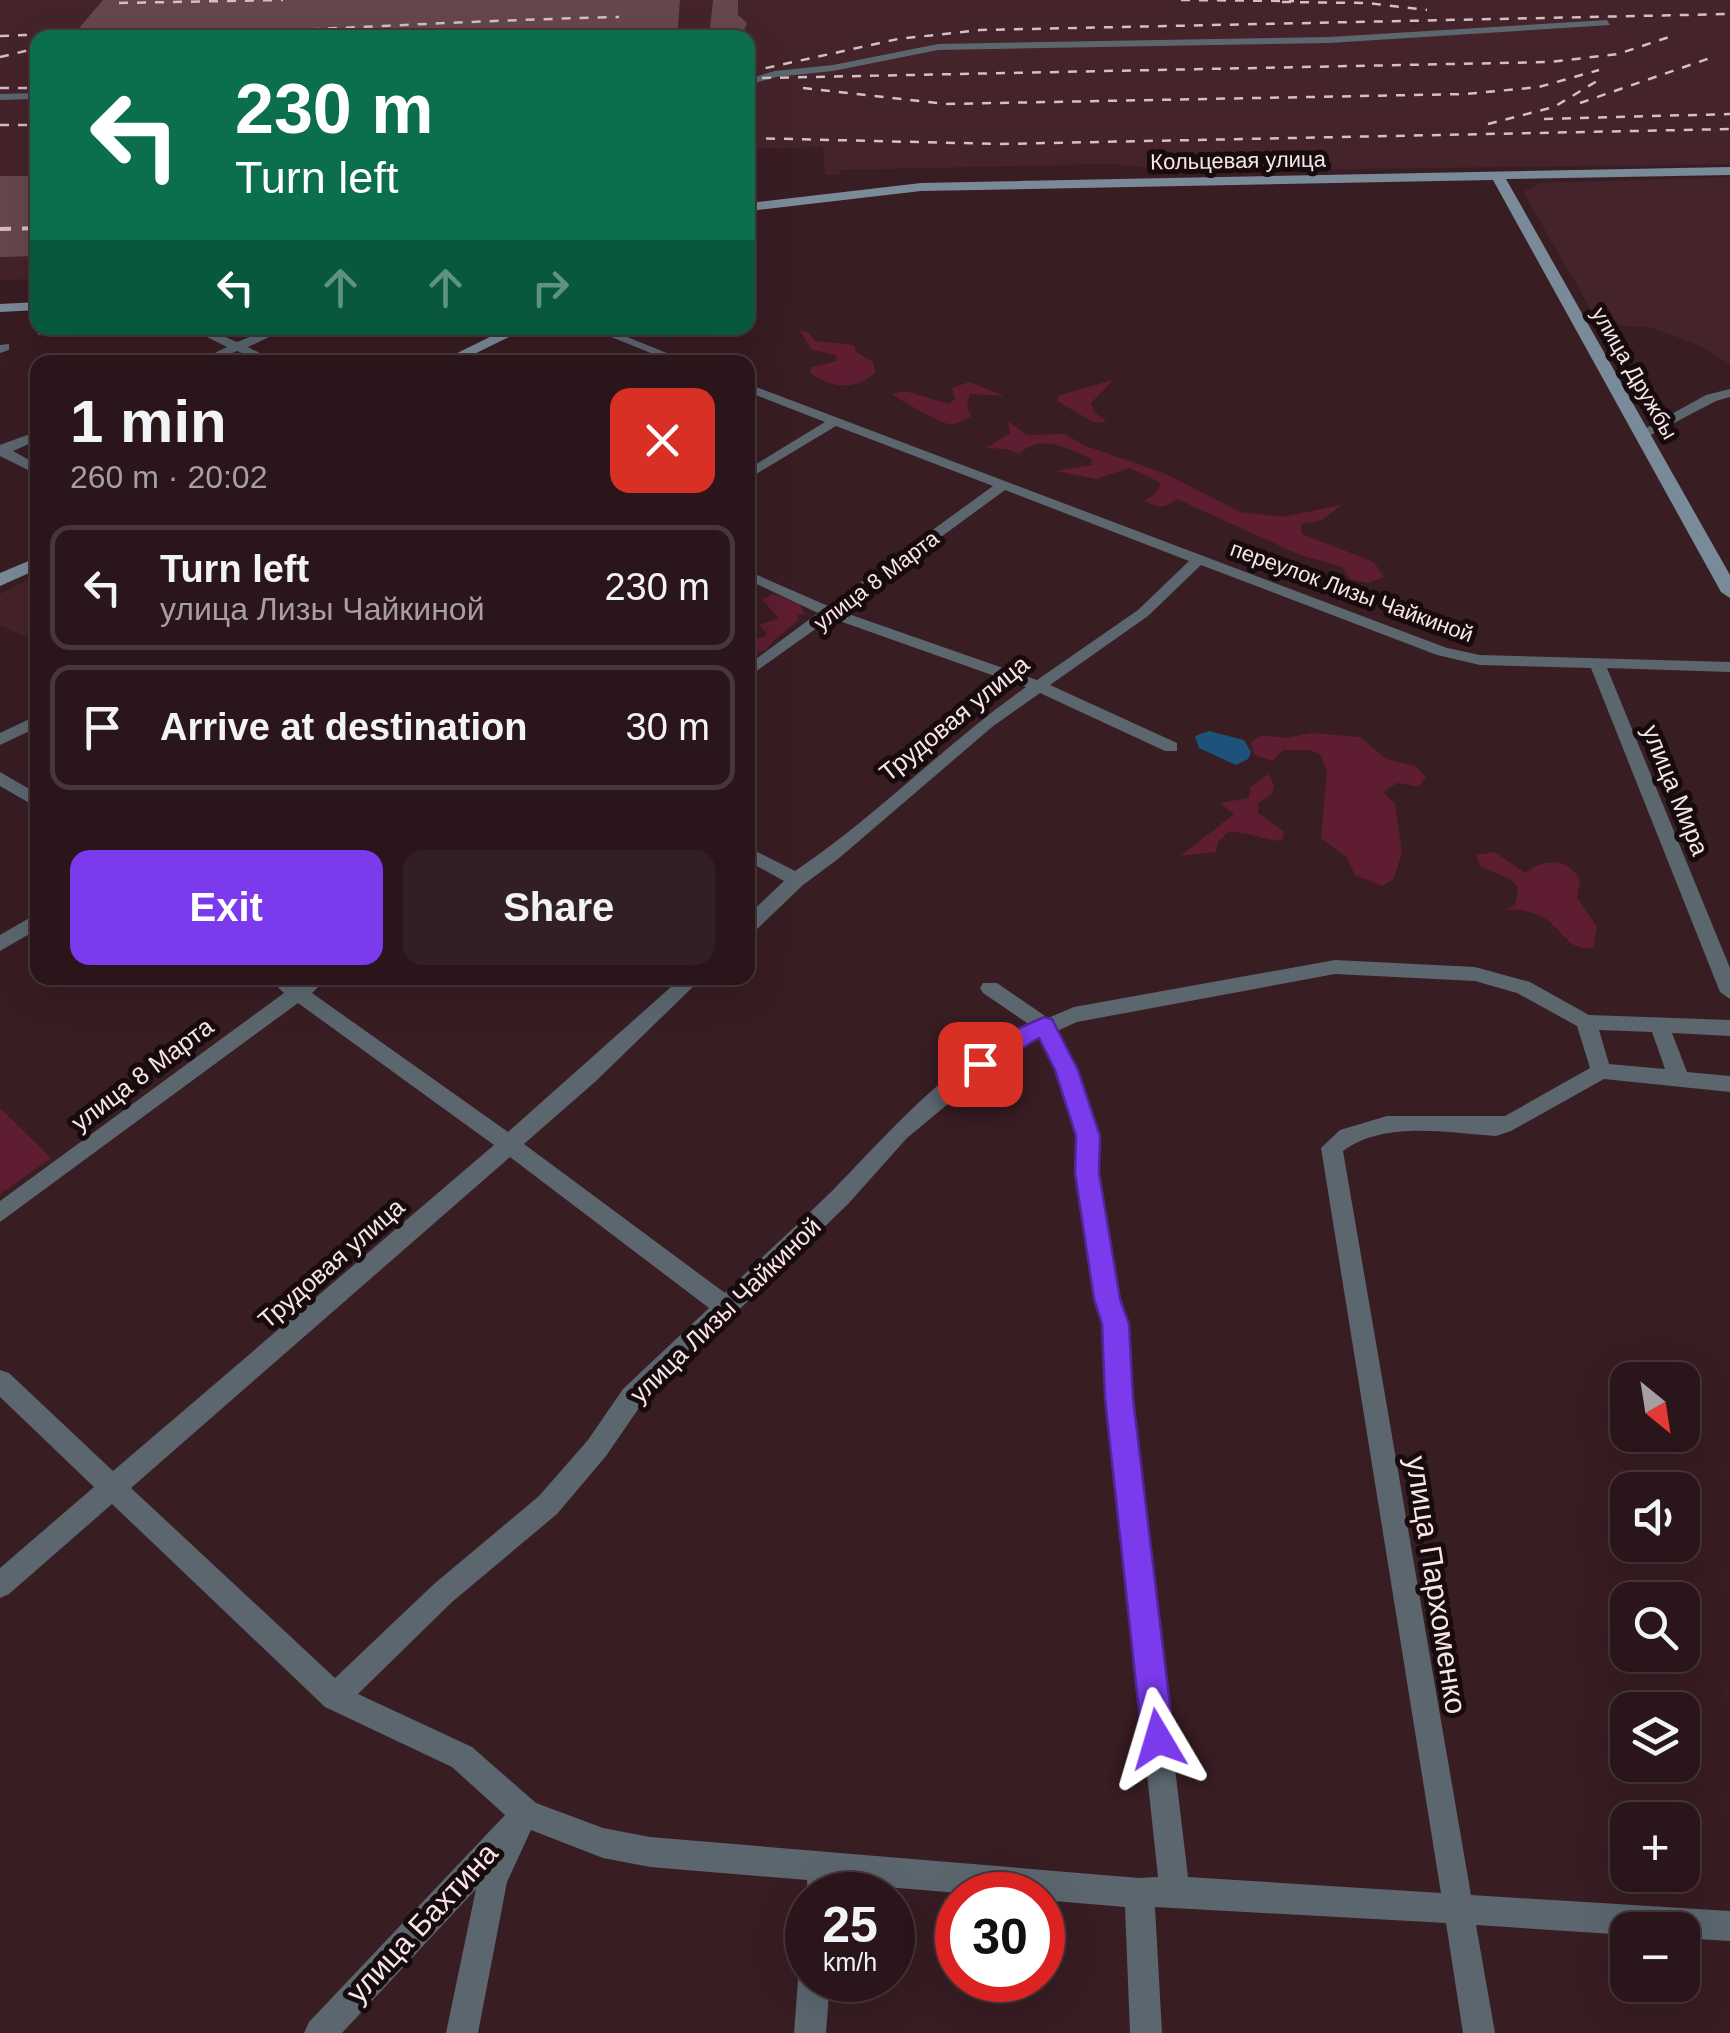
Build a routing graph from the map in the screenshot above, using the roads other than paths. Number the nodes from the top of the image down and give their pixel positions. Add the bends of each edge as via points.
1 (1606, 23) dead end
2 (755, 80) edge
3 (30, 96) edge
4 (0, 97) edge
5 (1730, 171) edge
6 (1498, 177) junction
7 (755, 207) edge
8 (30, 306) edge
9 (0, 308) edge
10 (212, 335) edge
11 (265, 335) edge
12 (503, 335) edge
13 (613, 335) edge
14 (238, 346) junction
15 (218, 355) edge
16 (257, 355) edge
17 (462, 355) edge
18 (665, 355) edge
19 (755, 391) edge
20 (1730, 393) edge
21 (834, 422) junction
22 (1644, 433) junction
23 (30, 438) edge
24 (1, 451) edge
25 (30, 467) edge
26 (755, 471) edge
27 (1003, 485) junction
28 (1199, 559) junction
29 (30, 566) edge
30 (755, 578) edge
31 (0, 580) edge
32 (1730, 592) edge
33 (833, 614) junction
34 (1598, 663) junction
35 (978, 665) junction
36 (755, 667) edge
37 (1730, 667) edge
38 (1036, 686) junction
39 (1004, 710) junction
40 (30, 724) edge
41 (0, 740) edge
42 (1170, 748) dead end
43 (0, 778) edge
44 (30, 797) edge
45 (755, 857) edge
46 (796, 880) junction
47 (755, 919) edge
48 (30, 925) edge
49 (0, 944) edge
50 (286, 985) edge
51 (308, 985) edge
52 (685, 985) edge
53 (990, 988) dead end
54 (1730, 992) edge
55 (296, 993) junction
56 (1586, 1022) junction
57 (1044, 1025) junction
58 (1660, 1026) junction
59 (1730, 1028) edge
60 (1601, 1071) junction
61 (1679, 1079) junction
62 (1730, 1084) edge
63 (510, 1144) junction
64 (0, 1213) edge
65 (725, 1306) junction
66 (0, 1381) edge
67 (113, 1486) junction
68 (0, 1585) edge
69 (336, 1697) junction
70 (526, 1814) junction
71 (785, 1874) edge
72 (915, 1884) edge
73 (1175, 1891) junction
74 (1139, 1893) junction
75 (1456, 1906) junction
76 (1730, 1926) edge
77 (812, 2002) edge
78 (320, 2033) edge
79 (462, 2033) edge
80 (810, 2033) edge
81 (1146, 2033) edge
82 (1478, 2033) edge

1 - 2 street via 1310,40 938,47
3 - 4 street
5 - 6 street, Кольцевая улица
6 - 7 street, Кольцевая улица via 931,187
6 - 22 street, улица Дружбы
8 - 9 street
10 - 14 street
11 - 14 street
12 - 17 street
13 - 18 street
14 - 15 street
14 - 16 street
19 - 21 street, переулок Лизы Чайкиной
20 - 22 street
21 - 26 street
21 - 27 street, переулок Лизы Чайкиной
22 - 32 street, улица Дружбы
23 - 24 street
24 - 25 street
27 - 28 street, переулок Лизы Чайкиной
27 - 33 street, улица 8 Марта
28 - 34 street, переулок Лизы Чайкиной via 1460,657
28 - 38 street, Трудовая улица via 1143,613
29 - 31 street
30 - 33 street
33 - 35 street
33 - 36 street, улица 8 Марта
34 - 37 street, переулок Лизы Чайкиной
34 - 54 street, улица Мира
35 - 38 street
35 - 39 street via 996,685
38 - 39 street, Трудовая улица
38 - 42 street
39 - 46 street, Трудовая улица
40 - 41 street
43 - 44 street
45 - 46 street
46 - 47 street, Трудовая улица
48 - 49 street
50 - 55 street
51 - 55 street, улица 8 Марта
52 - 63 street, Трудовая улица
53 - 57 street
55 - 63 street
55 - 64 street, улица 8 Марта
56 - 57 street, улица Лизы Чайкиной via 1523,987 1475,974 1336,967
56 - 58 street
56 - 60 street
57 - 65 street, улица Лизы Чайкиной via 1006,1044 899,1132
57 - 73 street via 1088,1136 1087,1173 1116,1324
58 - 59 street
58 - 61 street
60 - 61 street
60 - 75 street, улица Пархоменко via 1510,1123 1370,1125 1332,1148
61 - 62 street
63 - 65 street
63 - 67 street, Трудовая улица
65 - 69 street, улица Лизы Чайкиной via 632,1397 548,1504
66 - 67 street
67 - 68 street, Трудовая улица
67 - 69 street
69 - 70 street via 462,1758
70 - 71 street via 603,1844
70 - 78 street, улица Бахтина
70 - 79 street via 493,1879
72 - 74 street
73 - 74 street
73 - 75 street
74 - 81 street
75 - 76 street
75 - 82 street, улица Пархоменко
77 - 80 street

